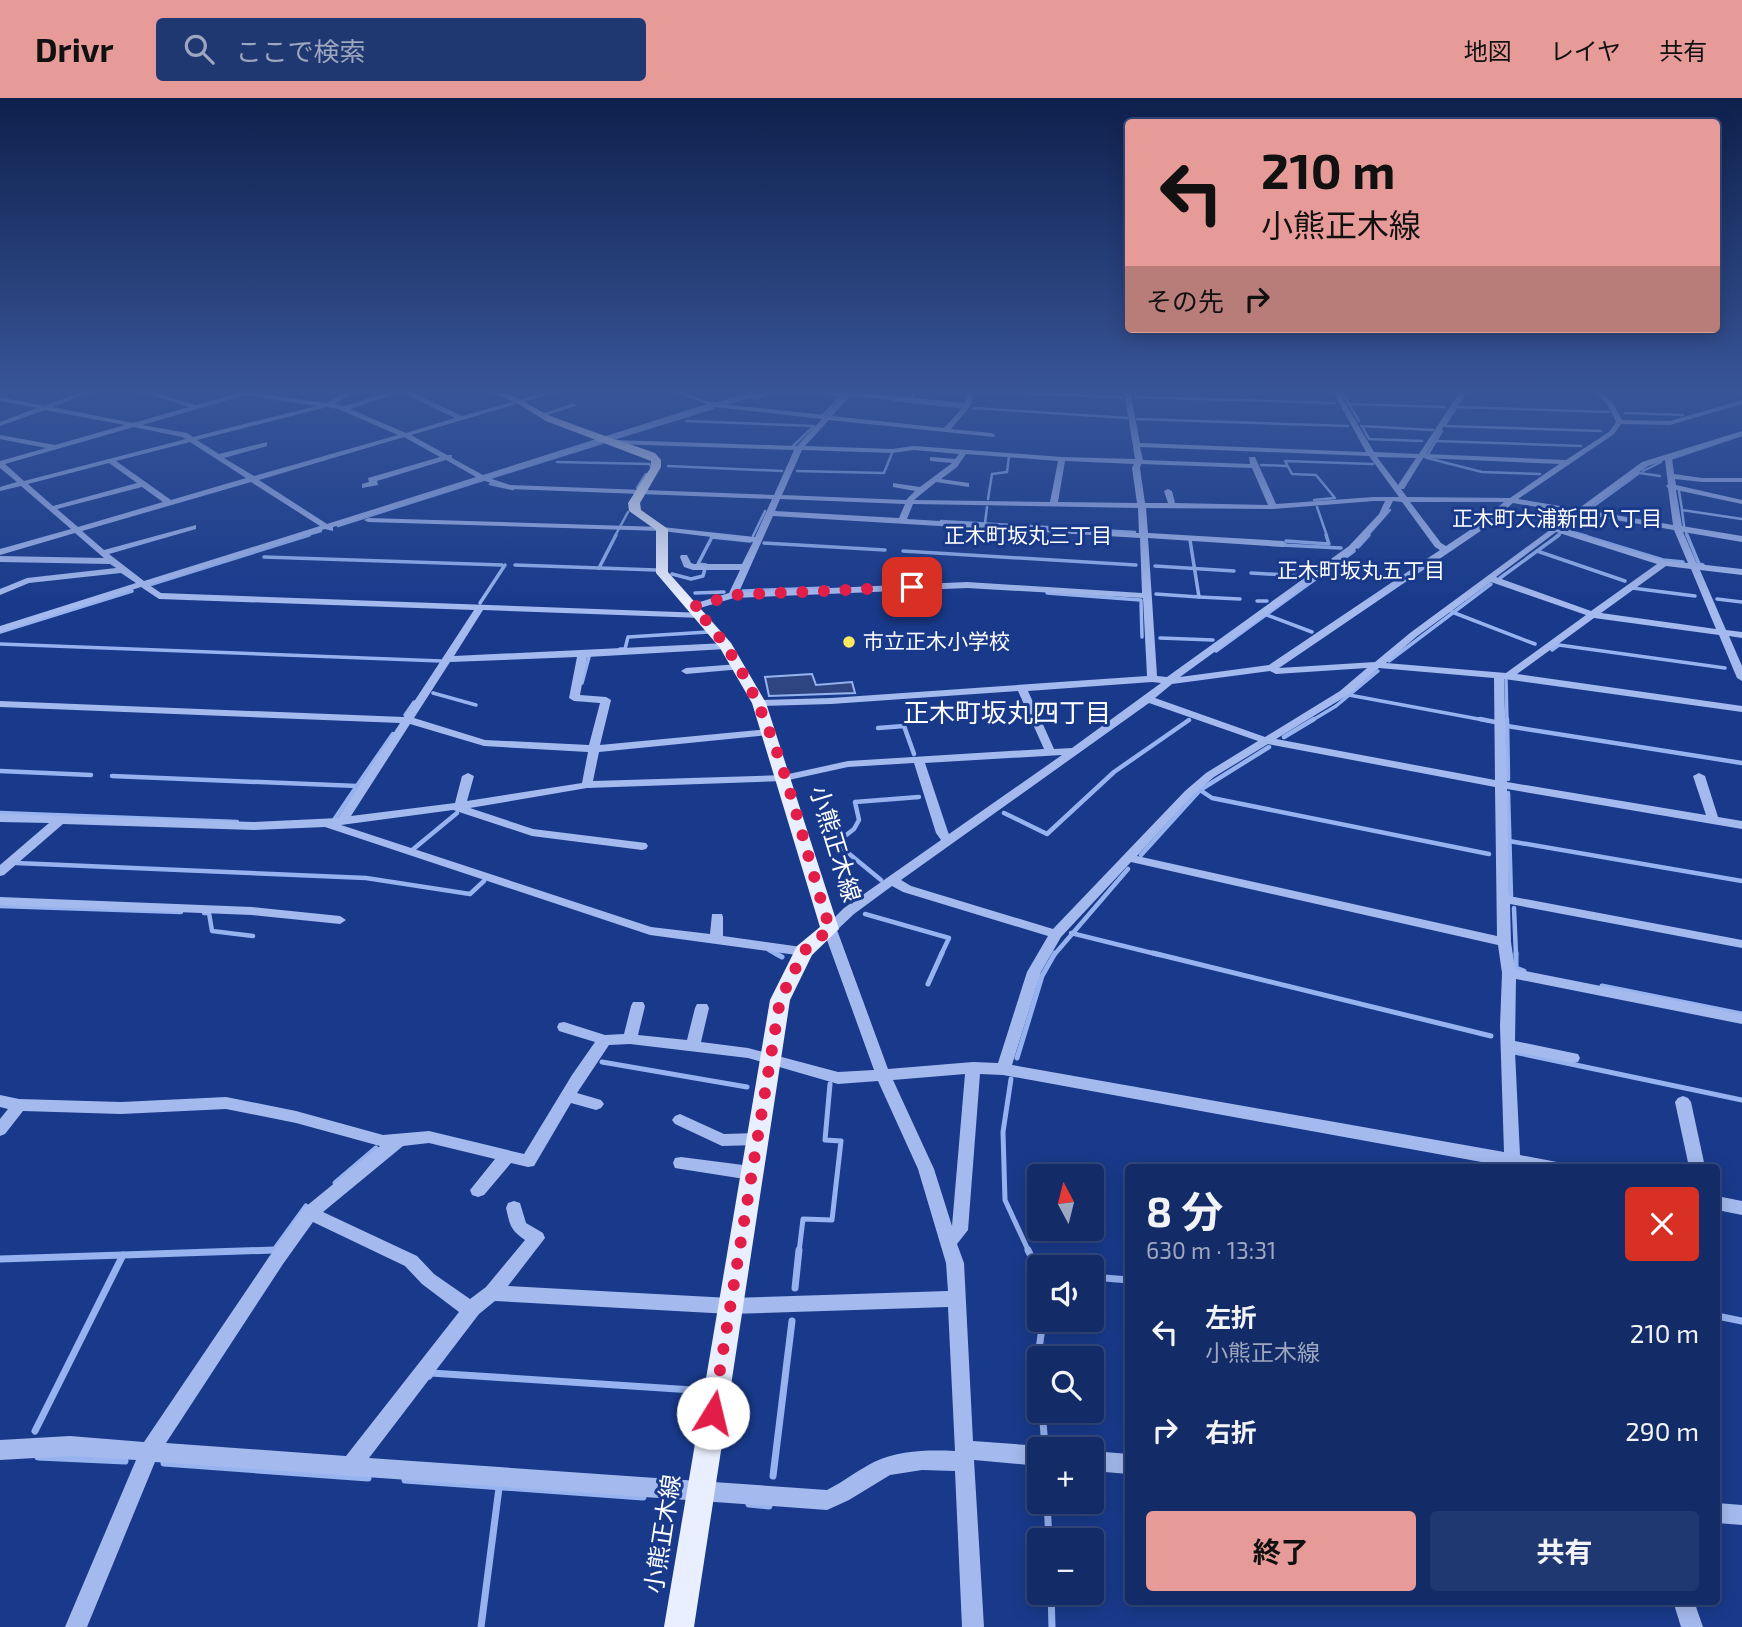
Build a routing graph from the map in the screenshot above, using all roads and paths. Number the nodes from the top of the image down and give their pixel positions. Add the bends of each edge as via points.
1 (105, 461) edge
2 (112, 461) edge
3 (225, 461) edge
4 (313, 461) edge
5 (434, 461) edge
6 (457, 461) edge
7 (544, 461) edge
8 (656, 461) edge
9 (795, 461) edge
10 (957, 461) edge
11 (1062, 461) edge
12 (1107, 461) edge
13 (1253, 461) edge
14 (1376, 461) edge
15 (1418, 461) edge
16 (1553, 461) edge
17 (1654, 461) edge
18 (1668, 461) edge
19 (1569, 462) joint
20 (1139, 463) junction
21 (0, 464) edge
22 (1255, 466) junction
23 (1670, 476) junction
24 (1137, 477) junction
25 (1150, 478) dead end
26 (251, 479) junction
27 (487, 479) junction
28 (935, 480) junction
29 (1742, 480) edge
30 (23, 482) junction
31 (143, 484) junction
32 (896, 485) dead end
33 (966, 485) dead end
34 (365, 486) dead end
35 (1670, 486) junction
36 (1396, 488) junction
37 (0, 489) edge
38 (921, 490) junction
39 (641, 491) junction
40 (1168, 491) dead end
41 (780, 497) junction
42 (1391, 498) junction
43 (1405, 498) junction
44 (1511, 500) junction
45 (168, 502) junction
46 (909, 502) junction
47 (1742, 502) edge
48 (1054, 504) junction
49 (1141, 505) junction
50 (1172, 505) junction
51 (1273, 507) junction
52 (53, 508) junction
53 (1576, 512) junction
54 (771, 513) junction
55 (368, 520) junction
56 (902, 522) junction
57 (193, 527) dead end
58 (78, 528) junction
59 (330, 529) junction
60 (662, 529) junction
61 (1678, 529) junction
62 (1557, 530) junction
63 (1144, 536) junction
64 (1742, 539) edge
65 (759, 540) junction
66 (1283, 544) dead end
67 (1446, 550) junction
68 (0, 552) edge
69 (104, 552) junction
70 (684, 557) dead end
71 (0, 559) edge
72 (114, 561) junction
73 (1664, 563) junction
74 (1693, 566) junction
75 (746, 567) junction
76 (123, 570) junction
77 (1742, 572) edge
78 (1492, 579) junction
79 (145, 587) junction
80 (0, 592) edge
81 (733, 595) junction
82 (1147, 596) junction
83 (480, 608) junction
84 (697, 611) junction
85 (1592, 615) junction
86 (0, 629) edge
87 (1720, 632) junction
88 (1742, 635) edge
89 (0, 636) edge
90 (726, 646) junction
91 (583, 654) junction
92 (448, 659) junction
93 (1375, 665) junction
94 (738, 667) junction
95 (1272, 668) junction
96 (686, 671) dead end
97 (1504, 675) junction
98 (1742, 678) edge
99 (1153, 679) junction
100 (1173, 681) junction
101 (1022, 688) junction
102 (1148, 699) junction
103 (759, 703) junction
104 (0, 704) edge
105 (1742, 709) edge
106 (410, 720) junction
107 (768, 732) junction
108 (1267, 741) junction
109 (596, 749) junction
110 (1050, 751) junction
111 (1073, 751) junction
112 (919, 759) junction
113 (468, 776) dead end
114 (1699, 776) dead end
115 (784, 778) junction
116 (587, 785) junction
117 (1503, 785) junction
118 (455, 806) junction
119 (0, 818) edge
120 (61, 819) junction
121 (1713, 820) junction
122 (342, 821) junction
123 (326, 823) junction
124 (1742, 825) edge
125 (948, 841) junction
126 (642, 846) dead end
127 (1130, 858) junction
128 (0, 872) edge
129 (892, 881) junction
130 (1505, 899) junction
131 (0, 901) edge
132 (717, 918) dead end
133 (340, 920) dead end
134 (830, 929) junction
135 (1056, 934) junction
136 (716, 940) junction
137 (1504, 942) junction
138 (1742, 944) edge
139 (804, 951) junction
140 (1509, 974) junction
141 (638, 1006) dead end
142 (702, 1008) dead end
143 (1742, 1019) edge
144 (564, 1027) dead end
145 (630, 1039) junction
146 (606, 1040) junction
147 (1508, 1045) junction
148 (693, 1046) junction
149 (1573, 1058) dead end
150 (769, 1060) junction
151 (973, 1068) junction
152 (1003, 1069) junction
153 (883, 1075) junction
154 (567, 1096) junction
155 (0, 1101) edge
156 (1682, 1102) dead end
157 (596, 1104) dead end
158 (19, 1105) junction
159 (680, 1120) dead end
160 (0, 1130) edge
161 (401, 1139) junction
162 (757, 1139) junction
163 (507, 1157) junction
164 (681, 1163) dead end
165 (1515, 1163) edge
166 (1696, 1164) edge
167 (751, 1173) junction
168 (478, 1190) dead end
169 (1720, 1204) edge
170 (514, 1208) dead end
171 (1742, 1208) edge
172 (310, 1213) junction
173 (948, 1242) junction
174 (492, 1293) junction
175 (957, 1299) junction
176 (730, 1306) junction
177 (471, 1310) junction
178 (0, 1450) edge
179 (149, 1452) junction
180 (964, 1456) junction
181 (1027, 1456) edge
182 (1104, 1462) edge
183 (1125, 1464) edge
184 (351, 1465) junction
185 (700, 1493) junction
186 (1720, 1513) edge
187 (1742, 1515) edge
188 (1684, 1605) edge
189 (76, 1627) edge
190 (679, 1627) edge
191 (973, 1627) edge
192 (1692, 1627) edge

1 - 30 street
2 - 31 street
3 - 26 street
4 - 26 street
5 - 34 street
6 - 27 street
7 - 27 street
8 - 39 main road
9 - 41 street
10 - 28 street
11 - 48 street
12 - 20 street
13 - 22 street
14 - 36 street
15 - 36 street
16 - 19 street
17 - 53 street
18 - 23 street
19 - 44 street
20 - 22 street
20 - 24 street
21 - 30 street
22 - 51 street
23 - 29 street
23 - 35 street
24 - 25 street
24 - 49 street
26 - 45 street
26 - 59 street
27 - 39 street via 510,487
27 - 55 street
27 - 59 street
28 - 33 street
28 - 38 street
30 - 37 street
30 - 52 street
31 - 45 street
31 - 52 street
32 - 38 street
35 - 47 street
35 - 61 street
36 - 43 street
38 - 46 street
39 - 41 street
39 - 60 main road via 635,511
40 - 50 street
41 - 46 street
41 - 54 street
42 - 43 street
42 - 51 street
42 - 100 street via 1352,548
43 - 44 street
43 - 67 street
44 - 53 street
44 - 67 street
45 - 58 street
46 - 48 street
46 - 56 street
48 - 49 street
49 - 50 street
49 - 63 street
50 - 51 street
52 - 58 street
53 - 61 street
53 - 62 street
54 - 56 street
54 - 65 street
55 - 59 street
55 - 60 street
56 - 63 street
57 - 69 street
58 - 68 street
58 - 69 street
59 - 79 street
60 - 65 street
60 - 84 main road, 小熊正木線 via 662,573
61 - 64 street
61 - 74 street
62 - 73 street
62 - 78 street
63 - 66 street
63 - 82 street
65 - 75 street
67 - 95 street
69 - 72 street
70 - 75 street via 693,567
71 - 72 street
72 - 76 street
73 - 74 street
73 - 85 street
74 - 77 street
74 - 87 street
75 - 81 street
76 - 79 street
76 - 80 street via 27,581
78 - 85 street
78 - 93 street
79 - 83 street via 159,596
79 - 86 street
79 - 89 street
81 - 82 street via 967,585
81 - 84 street
82 - 99 street
83 - 84 street
83 - 92 street
84 - 90 main road, 小熊正木線
85 - 87 street
85 - 97 street
87 - 88 street
87 - 98 street
90 - 91 street
90 - 94 main road, 小熊正木線
91 - 92 street
91 - 109 street via 574,698 606,700 596,730
92 - 106 street
93 - 95 street
93 - 97 street
93 - 108 street via 1344,693
94 - 96 street
94 - 103 main road, 小熊正木線
95 - 100 street
97 - 105 street
97 - 117 street
99 - 100 street
99 - 101 street
100 - 102 street
101 - 103 street
101 - 110 street
102 - 108 street
102 - 111 street
103 - 107 main road, 小熊正木線
104 - 106 street
106 - 109 street via 484,743
106 - 122 street
107 - 109 street
107 - 115 main road, 小熊正木線
108 - 117 street
108 - 127 street via 1210,775
109 - 116 street
110 - 111 street
110 - 112 street
111 - 125 street
112 - 115 street via 849,764
112 - 125 street
113 - 118 street
114 - 121 street
115 - 116 street
115 - 134 main road, 小熊正木線
116 - 118 street
117 - 121 street
117 - 130 street
118 - 122 street
118 - 126 street via 533,832
119 - 120 street
120 - 123 street
120 - 128 street
121 - 124 street
122 - 123 street
123 - 136 street via 618,922
125 - 129 street
127 - 135 street
127 - 137 street
129 - 134 street
129 - 135 street
130 - 137 street
130 - 138 street
131 - 133 street via 252,911
132 - 136 street
134 - 139 main road, 小熊正木線
134 - 153 street
135 - 152 street via 1034,972
136 - 139 street
137 - 140 street
139 - 150 main road, 小熊正木線 via 780,1000
140 - 143 street
140 - 147 street
141 - 145 street
142 - 148 street
144 - 146 street
145 - 146 street
145 - 148 street
146 - 154 street
147 - 149 street
147 - 165 street
148 - 150 street
150 - 153 street via 838,1077
150 - 162 main road, 小熊正木線
151 - 152 street
151 - 153 street
151 - 173 street via 960,1230
152 - 165 street
153 - 173 street via 926,1169
154 - 157 street
154 - 163 street via 528,1161
155 - 158 street
156 - 166 street
158 - 160 street
158 - 161 street via 121,1108 226,1103 383,1141
159 - 162 street via 722,1140
161 - 163 street via 429,1138
161 - 172 street
162 - 167 main road, 小熊正木線
163 - 168 street
164 - 167 street
167 - 176 main road, 小熊正木線
169 - 171 street
170 - 174 street via 519,1227 537,1238
172 - 177 street via 411,1261
172 - 179 street
173 - 175 street via 955,1263
174 - 176 street
174 - 177 street
175 - 176 street
175 - 180 street
176 - 185 main road, 小熊正木線
177 - 184 street
178 - 179 street via 69,1446
179 - 184 street
179 - 189 street
180 - 181 street
180 - 185 street via 897,1464 827,1500
180 - 191 street
182 - 183 street
184 - 185 street
185 - 190 main road, 小熊正木線
186 - 187 street
188 - 192 street

